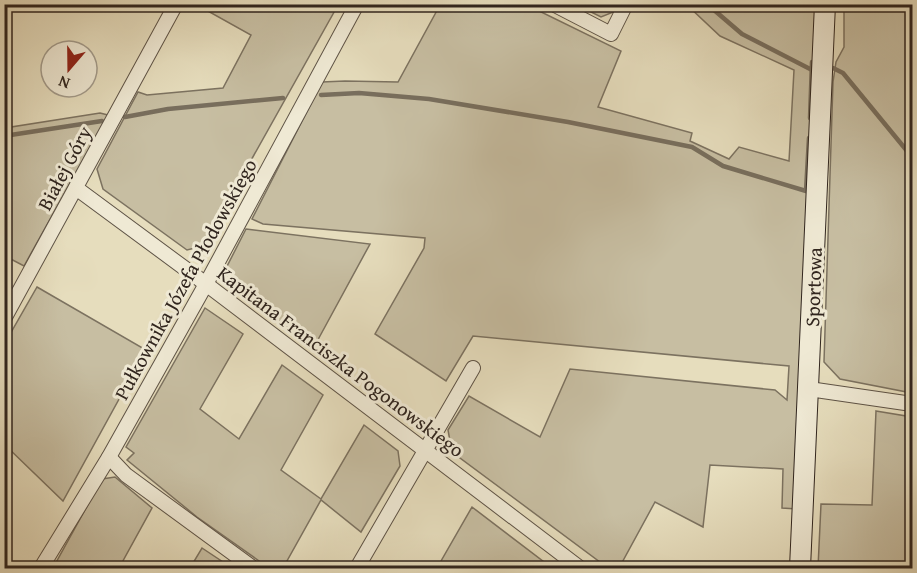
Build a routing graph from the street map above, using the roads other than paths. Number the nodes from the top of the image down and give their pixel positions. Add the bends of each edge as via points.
1 (176, 4) edge
2 (357, 4) edge
3 (553, 4) edge
4 (626, 4) edge
5 (825, 4) edge
6 (76, 188) junction
7 (206, 284) junction
8 (4, 319) edge
9 (473, 368) dead end
10 (808, 389) junction
11 (912, 404) edge
12 (426, 450) junction
13 (109, 457) junction
14 (41, 568) edge
15 (253, 568) edge
16 (357, 568) edge
17 (580, 568) edge
18 (800, 568) edge

1 - 6 street, Białej Góry
2 - 7 street, Pułkownika Józefa Płodowskiego
3 - 4 street via 611,34
5 - 10 street, Sportowa
6 - 7 street, Kapitana Franciszka Pogonowskiego
6 - 8 street, Białej Góry
7 - 12 street, Kapitana Franciszka Pogonowskiego
7 - 13 street, Pułkownika Józefa Płodowskiego
9 - 12 street
10 - 11 street
10 - 18 street, Sportowa
12 - 16 street
12 - 17 street, Kapitana Franciszka Pogonowskiego
13 - 14 street, Pułkownika Józefa Płodowskiego
13 - 15 street via 126,475

